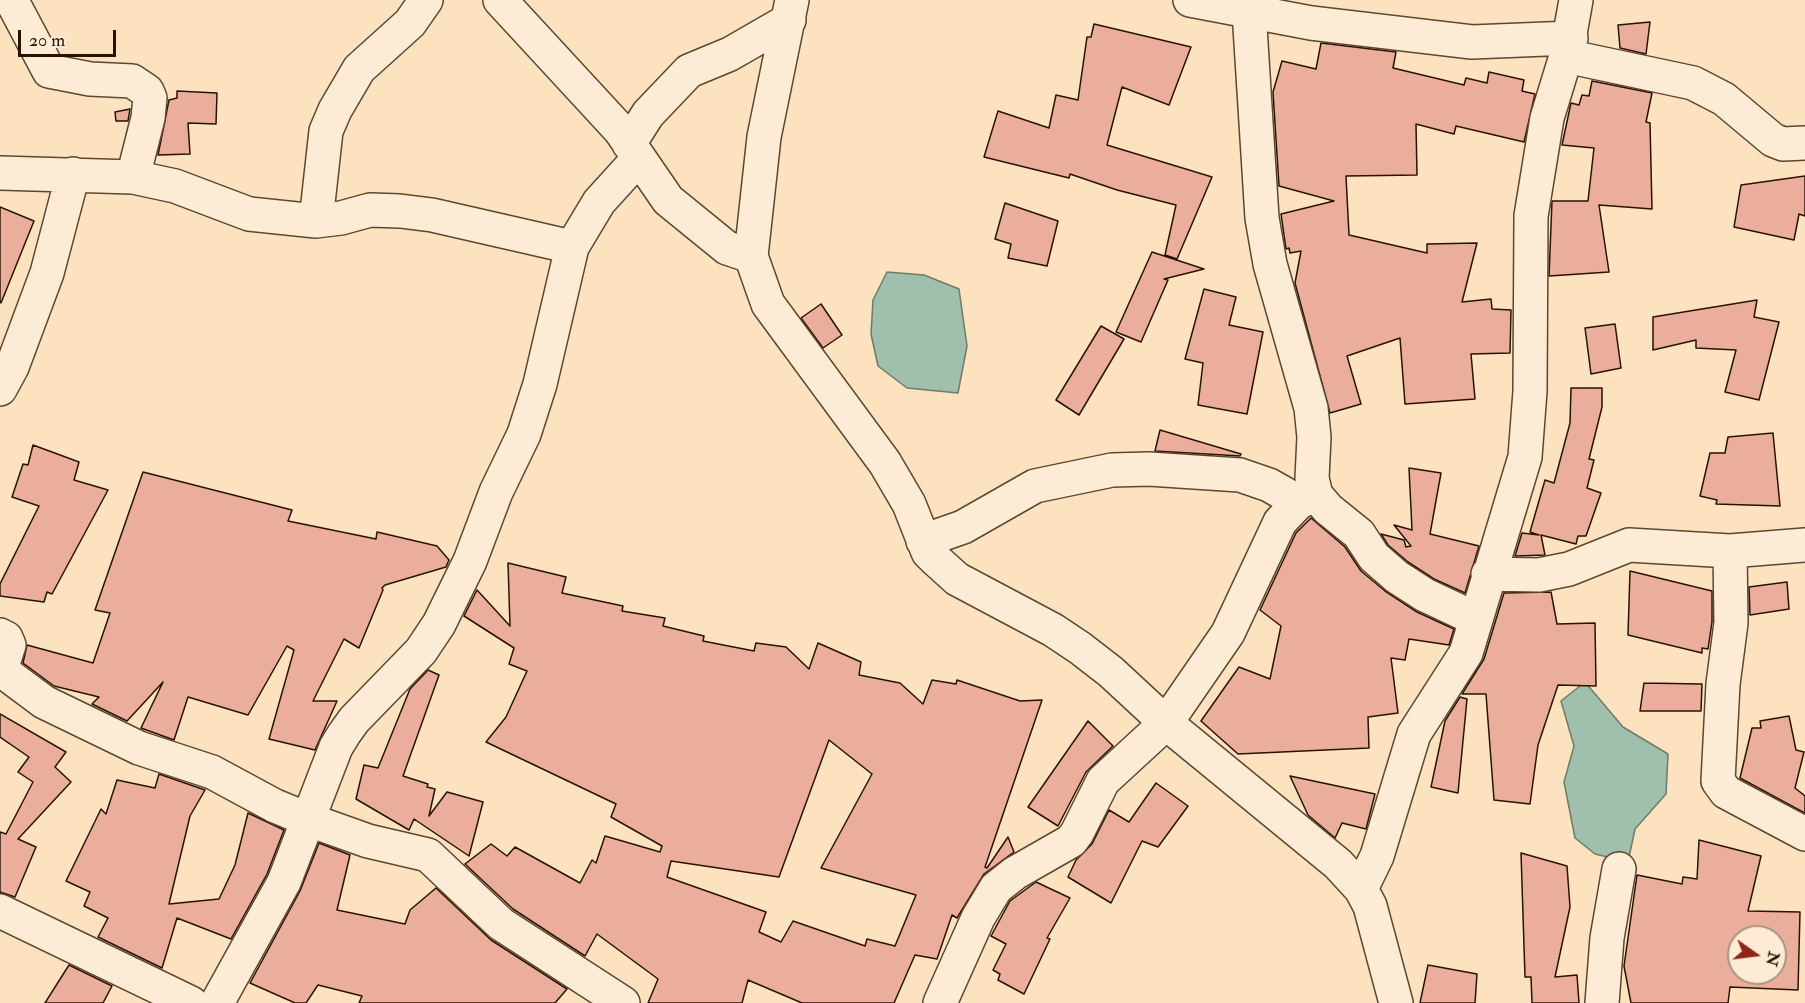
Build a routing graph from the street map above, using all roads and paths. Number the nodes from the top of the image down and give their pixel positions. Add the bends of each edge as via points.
1 (426, 0) edge
2 (501, 0) edge
3 (1576, 0) edge
4 (1202, 1) edge
5 (9, 9) edge
6 (791, 10) edge
7 (1249, 11) junction
8 (1568, 47) junction
9 (1805, 143) edge
10 (633, 151) junction
11 (0, 173) edge
12 (73, 174) junction
13 (133, 177) junction
14 (316, 221) junction
15 (572, 247) junction
16 (751, 256) junction
17 (0, 389) edge
18 (1307, 498) junction
19 (923, 541) junction
20 (1805, 545) edge
21 (1730, 550) junction
22 (1488, 574) junction
23 (1476, 619) junction
24 (0, 634) edge
25 (1166, 723) junction
26 (309, 820) junction
27 (1805, 834) edge
28 (1619, 869) dead end
29 (1361, 889) junction
30 (0, 911) edge
31 (612, 1000) edge
32 (191, 1003) edge
33 (217, 1003) edge
34 (940, 1003) edge
35 (1396, 1003) edge
36 (1602, 1003) edge

1 - 14 street via 410,23 358,69 335,110 326,131
2 - 10 street via 589,94
3 - 8 street
4 - 7 street
5 - 13 street via 49,71 90,79 132,81 147,92 148,118
6 - 10 street via 730,54 689,71 648,114
6 - 16 street via 764,137
7 - 8 street via 1311,23 1472,42
7 - 18 street via 1262,218 1270,264 1311,408 1314,437
8 - 9 street via 1702,86 1773,140 1783,144
8 - 22 street via 1547,118 1531,216 1530,391 1525,458
10 - 15 street
10 - 16 street via 679,211 727,248
11 - 12 street
12 - 13 street
12 - 17 street via 47,273
13 - 14 street via 175,186 249,214
14 - 15 street via 370,210 400,211
15 - 26 street via 540,384 524,434 496,492 471,561 421,651 344,734
16 - 19 street via 768,304 885,463 909,504
18 - 19 street via 1240,475 1112,470 1035,486 963,527
18 - 23 street via 1359,534 1374,557 1397,577
18 - 25 street via 1288,512 1275,531 1234,623
19 - 25 street via 957,579 1068,639
20 - 21 street
21 - 22 street via 1629,544 1559,571 1539,575
21 - 27 street via 1731,623 1718,781 1726,792
22 - 23 street
23 - 29 street via 1461,663 1414,734 1377,856
24 - 26 street via 9,645 1,670 24,689 139,748 212,772
25 - 29 street via 1338,864
25 - 34 street via 1103,781 1071,841 996,888 978,918
26 - 31 street via 368,841 428,855 501,924
26 - 33 street via 279,892
28 - 36 street via 1607,938
29 - 35 street via 1370,906
30 - 32 street

